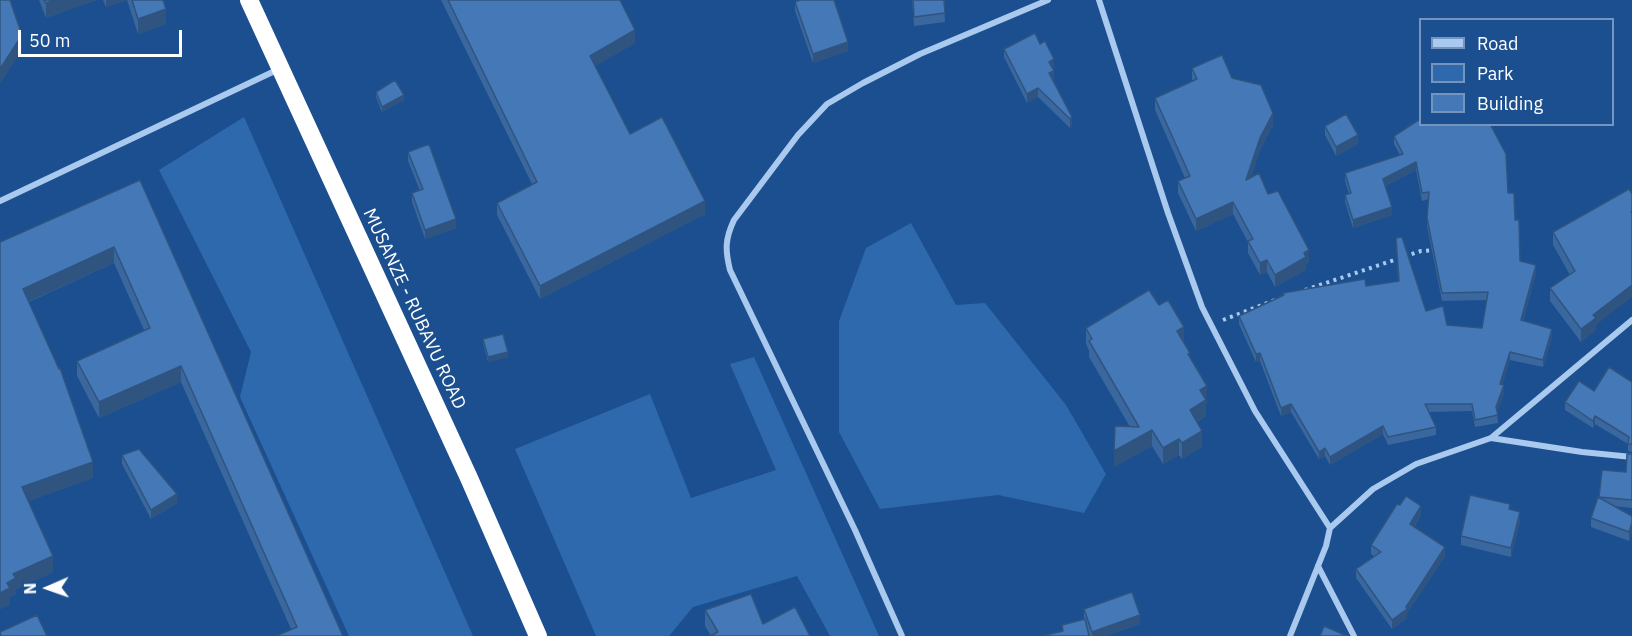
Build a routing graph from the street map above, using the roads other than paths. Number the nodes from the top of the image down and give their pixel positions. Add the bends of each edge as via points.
1 (249, 0) edge
2 (1048, 0) edge
3 (1099, 0) edge
4 (281, 68) junction
5 (0, 201) edge
6 (1632, 320) edge
7 (1491, 438) junction
8 (1632, 457) edge
9 (1330, 528) junction
10 (1318, 566) junction
11 (538, 636) edge
12 (902, 636) edge
13 (1290, 636) edge
14 (1354, 636) edge

1 - 4 highway, MUSANZE - RUBAVU ROAD
2 - 12 street via 920,54 827,104 798,135 728,233 730,270
3 - 9 street via 1202,307 1255,411
4 - 5 street
4 - 11 highway, MUSANZE - RUBAVU ROAD
6 - 7 street
7 - 8 street
7 - 9 street via 1416,464 1373,489
9 - 10 street
10 - 13 street
10 - 14 street

